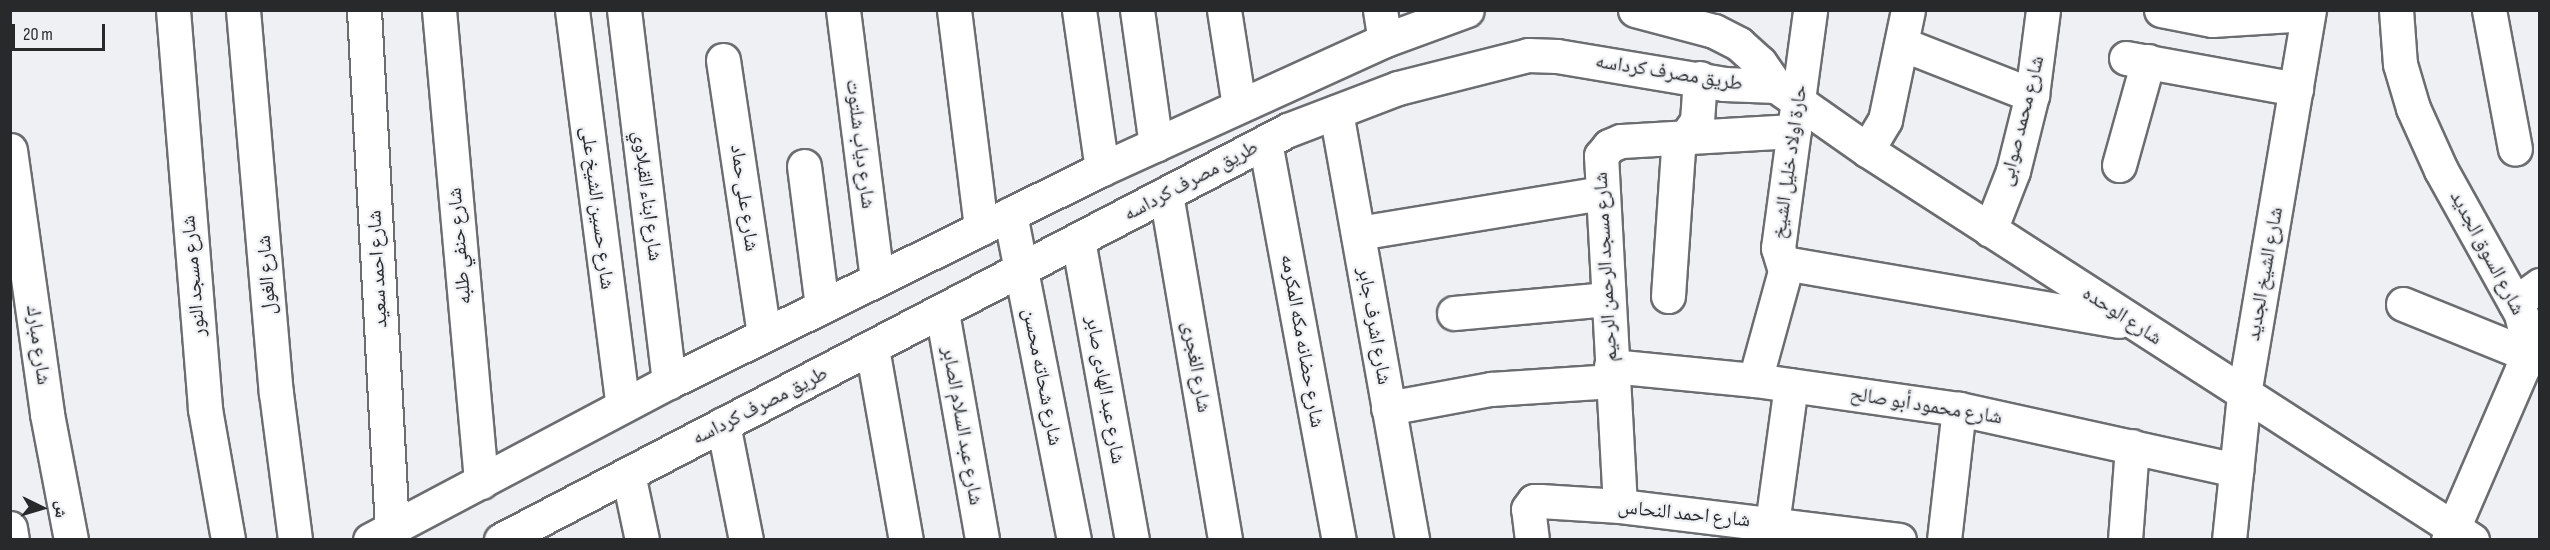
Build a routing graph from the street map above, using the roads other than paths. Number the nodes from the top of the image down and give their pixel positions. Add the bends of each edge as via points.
1 (173, 10) edge
2 (243, 10) edge
3 (364, 10) edge
4 (439, 10) edge
5 (572, 10) edge
6 (624, 10) edge
7 (843, 10) edge
8 (954, 10) edge
9 (1079, 10) edge
10 (1137, 10) edge
11 (1224, 10) edge
12 (1635, 10) edge
13 (1810, 10) edge
14 (1908, 10) edge
15 (2043, 10) edge
16 (2161, 10) edge
17 (2396, 10) edge
18 (2489, 10) edge
19 (1458, 12) edge
20 (2308, 12) edge
21 (1688, 17) edge
22 (1383, 25) edge
23 (1902, 44) junction
24 (723, 60) dead end
25 (1700, 78) junction
26 (2296, 89) junction
27 (2032, 95) junction
28 (1239, 106) junction
29 (1790, 106) junction
30 (1336, 112) junction
31 (1688, 137) junction
32 (1265, 142) junction
33 (1156, 145) junction
34 (2515, 149) dead end
35 (10, 150) edge
36 (1867, 150) junction
37 (2119, 165) dead end
38 (804, 166) dead end
39 (1102, 169) junction
40 (1601, 193) junction
41 (1166, 194) junction
42 (1010, 214) junction
43 (981, 228) junction
44 (1990, 230) junction
45 (1358, 233) junction
46 (1078, 240) junction
47 (1784, 263) junction
48 (1021, 270) junction
49 (877, 278) junction
50 (1668, 296) dead end
51 (2531, 296) edge
52 (1608, 299) junction
53 (2403, 304) dead end
54 (822, 306) junction
55 (942, 312) junction
56 (1454, 313) dead end
57 (2132, 323) junction
58 (764, 335) junction
59 (872, 348) junction
60 (2527, 354) junction
61 (1612, 374) junction
62 (1755, 380) junction
63 (669, 382) junction
64 (1791, 385) junction
65 (2244, 394) junction
66 (623, 406) junction
67 (1388, 408) junction
68 (1959, 409) junction
69 (723, 424) junction
70 (2132, 446) junction
71 (2236, 470) junction
72 (628, 474) junction
73 (481, 482) junction
74 (1620, 506) junction
75 (1772, 524) junction
76 (10, 528) edge
77 (381, 534) edge
78 (2457, 535) edge
79 (511, 537) edge
80 (12, 540) edge
81 (71, 540) edge
82 (228, 540) edge
83 (296, 540) edge
84 (642, 540) edge
85 (746, 540) edge
86 (906, 540) edge
87 (982, 540) edge
88 (1074, 540) edge
89 (1132, 540) edge
90 (1225, 540) edge
91 (1339, 540) edge
92 (1412, 540) edge
93 (1532, 540) edge
94 (1899, 540) edge
95 (1944, 540) edge
96 (2126, 540) edge
97 (2229, 540) edge

1 - 82 street, شارع مسجد النور via 206,409
2 - 83 street, شارع الغول via 276,393
3 - 77 street, شارع احمد سعيد
4 - 73 street, شارع حنفي طلبه
5 - 66 street, شارع حسين الشيخ على
6 - 63 street, شارع ابناء القبلاوي
7 - 49 street, شارع دياب شلتوت
8 - 43 street
9 - 39 street
10 - 33 street
11 - 28 street
12 - 21 street, طريق مصرف كرداسه
13 - 29 street, حارة اولاد خليل الشيخ
14 - 23 street
15 - 27 street, شارع محمد صوابى
16 - 20 street via 2212,20
17 - 51 street, شارع السوق الجديد via 2400,64 2441,170
18 - 34 street
19 - 22 street
20 - 26 street, شارع الشيخ الجديد
21 - 29 street, طريق مصرف كرداسه via 1739,44 1760,63
22 - 28 street
23 - 27 street
23 - 36 street via 1885,120
24 - 58 street, شارع على حماد
25 - 29 street, طريق مصرف كرداسه
25 - 30 street, طريق مصرف كرداسه via 1528,55 1398,88
25 - 31 street via 1697,121
26 - 37 street via 2137,59
26 - 65 street, شارع الشيخ الجديد
27 - 44 street, شارع محمد صوابى via 2013,171
28 - 33 street
29 - 31 street, شارع مسجد الرحمن الرحيم
29 - 36 street, شارع الوحده
29 - 47 street, حارة اولاد خليل الشيخ via 1778,248
30 - 32 street, طريق مصرف كرداسه
30 - 45 street, شارع اشرف جابر
31 - 40 street, شارع مسجد الرحمن الرحيم via 1621,141 1609,146 1601,156
31 - 50 street via 1678,148
32 - 41 street, طريق مصرف كرداسه
32 - 91 street, شارع حضانه مكه المكرمه
33 - 39 street
35 - 81 street, شارع مبارك via 47,414
36 - 44 street, شارع الوحده
38 - 54 street
39 - 42 street
40 - 45 street
40 - 52 street, شارع مسجد الرحمن الرحيم
41 - 46 street, طريق مصرف كرداسه
41 - 90 street, شارع الغجرى
42 - 43 street
42 - 48 street, شارع شحاته محسن
43 - 49 street
44 - 57 street, شارع الوحده
45 - 67 street, شارع اشرف جابر
46 - 48 street, طريق مصرف كرداسه
46 - 89 street, شارع عبد الهادى صابر
47 - 57 street
47 - 62 street, حارة اولاد خليل الشيخ
48 - 55 street, طريق مصرف كرداسه
48 - 88 street, شارع شحاته محسن
49 - 54 street
51 - 60 street, شارع السوق الجديد via 2525,326
52 - 56 street
52 - 61 street, شارع مسجد الرحمن الرحيم
53 - 60 street
54 - 58 street
55 - 59 street, طريق مصرف كرداسه
55 - 87 street, شارع عبد السلام الصابر
57 - 65 street, شارع الوحده
58 - 63 street
59 - 69 street, طريق مصرف كرداسه
59 - 86 street
60 - 78 street, شارع السوق الجديد
61 - 62 street, شارع محمود أبو صالح
61 - 67 street, شارع محمود أبو صالح via 1491,389
61 - 74 street, شارع مسجد الرحمن الرحيم
62 - 64 street, شارع محمود أبو صالح
63 - 66 street
64 - 68 street, شارع محمود أبو صالح
64 - 75 street
65 - 71 street, شارع الشيخ الجديد
65 - 78 street, شارع الوحده
66 - 73 street
67 - 92 street, شارع اشرف جابر
68 - 70 street, شارع محمود أبو صالح
68 - 95 street
69 - 72 street, طريق مصرف كرداسه
69 - 85 street
70 - 71 street, شارع محمود أبو صالح
70 - 96 street
71 - 97 street, شارع الشيخ الجديد
72 - 79 street, طريق مصرف كرداسه
72 - 84 street
73 - 77 street
74 - 75 street, شارع احمد النحاس
74 - 93 street, شارع احمد النحاس via 1540,501 1530,504
75 - 94 street, شارع احمد النحاس
76 - 80 street

